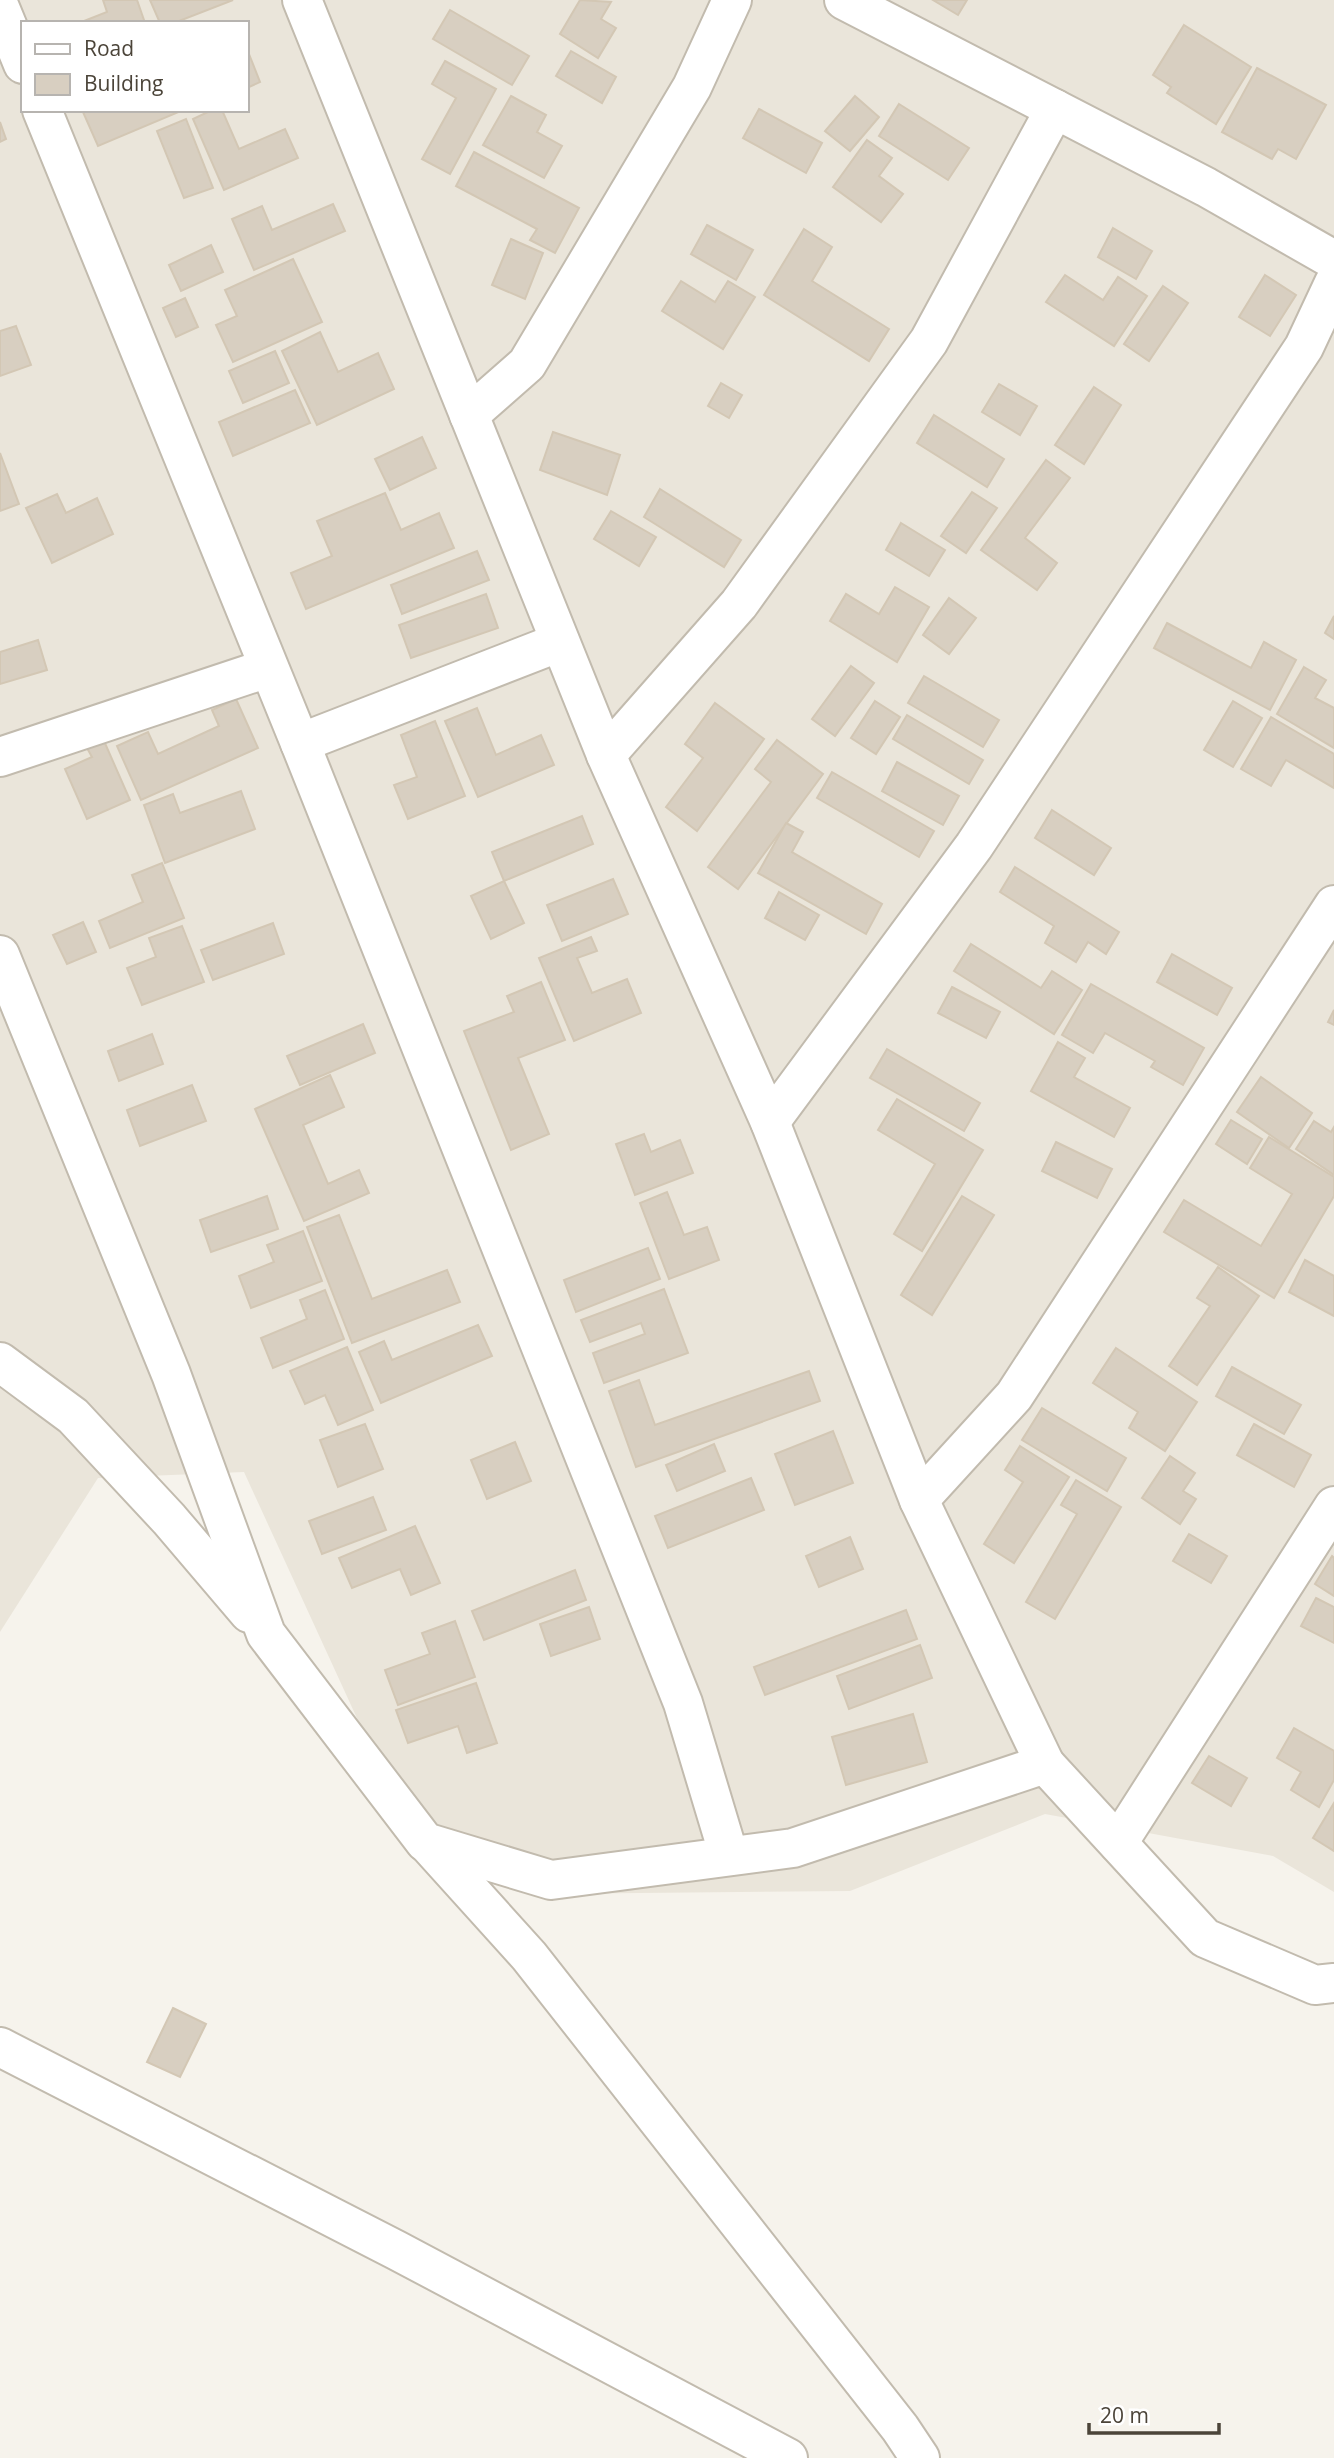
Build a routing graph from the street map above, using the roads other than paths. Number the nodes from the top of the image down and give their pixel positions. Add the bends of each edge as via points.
1 (302, 0) edge
2 (732, 0) edge
3 (844, 0) edge
4 (0, 8) edge
5 (21, 59) edge
6 (1055, 109) junction
7 (43, 112) edge
8 (1334, 260) edge
9 (1334, 283) edge
10 (469, 415) junction
11 (560, 642) junction
12 (268, 668) junction
13 (300, 743) junction
14 (606, 755) junction
15 (0, 757) edge
16 (1334, 905) edge
17 (0, 955) edge
18 (770, 1122) junction
19 (0, 1362) edge
20 (919, 1500) junction
21 (1334, 1506) edge
22 (266, 1634) junction
23 (1045, 1764) junction
24 (425, 1842) junction
25 (1118, 1843) junction
26 (729, 1856) junction
27 (1334, 1983) edge
28 (0, 2047) edge
29 (788, 2458) edge
30 (920, 2458) edge

1 - 10 street
2 - 10 street via 692,87 527,364
3 - 6 street
4 - 5 street
6 - 8 street
6 - 14 street via 929,341 739,604
7 - 12 street
9 - 18 street via 1304,348 974,846
10 - 11 street
11 - 13 street
11 - 14 street
12 - 13 street
12 - 15 street
13 - 26 street via 683,1703
14 - 18 street
16 - 20 street via 1014,1396
17 - 22 street via 170,1374
18 - 20 street
19 - 22 street via 73,1416 169,1519
20 - 23 street
21 - 25 street
22 - 24 street
23 - 25 street
23 - 26 street via 793,1847
24 - 26 street via 551,1880
24 - 30 street via 529,1956
25 - 27 street via 1205,1938 1315,1985
28 - 29 street

